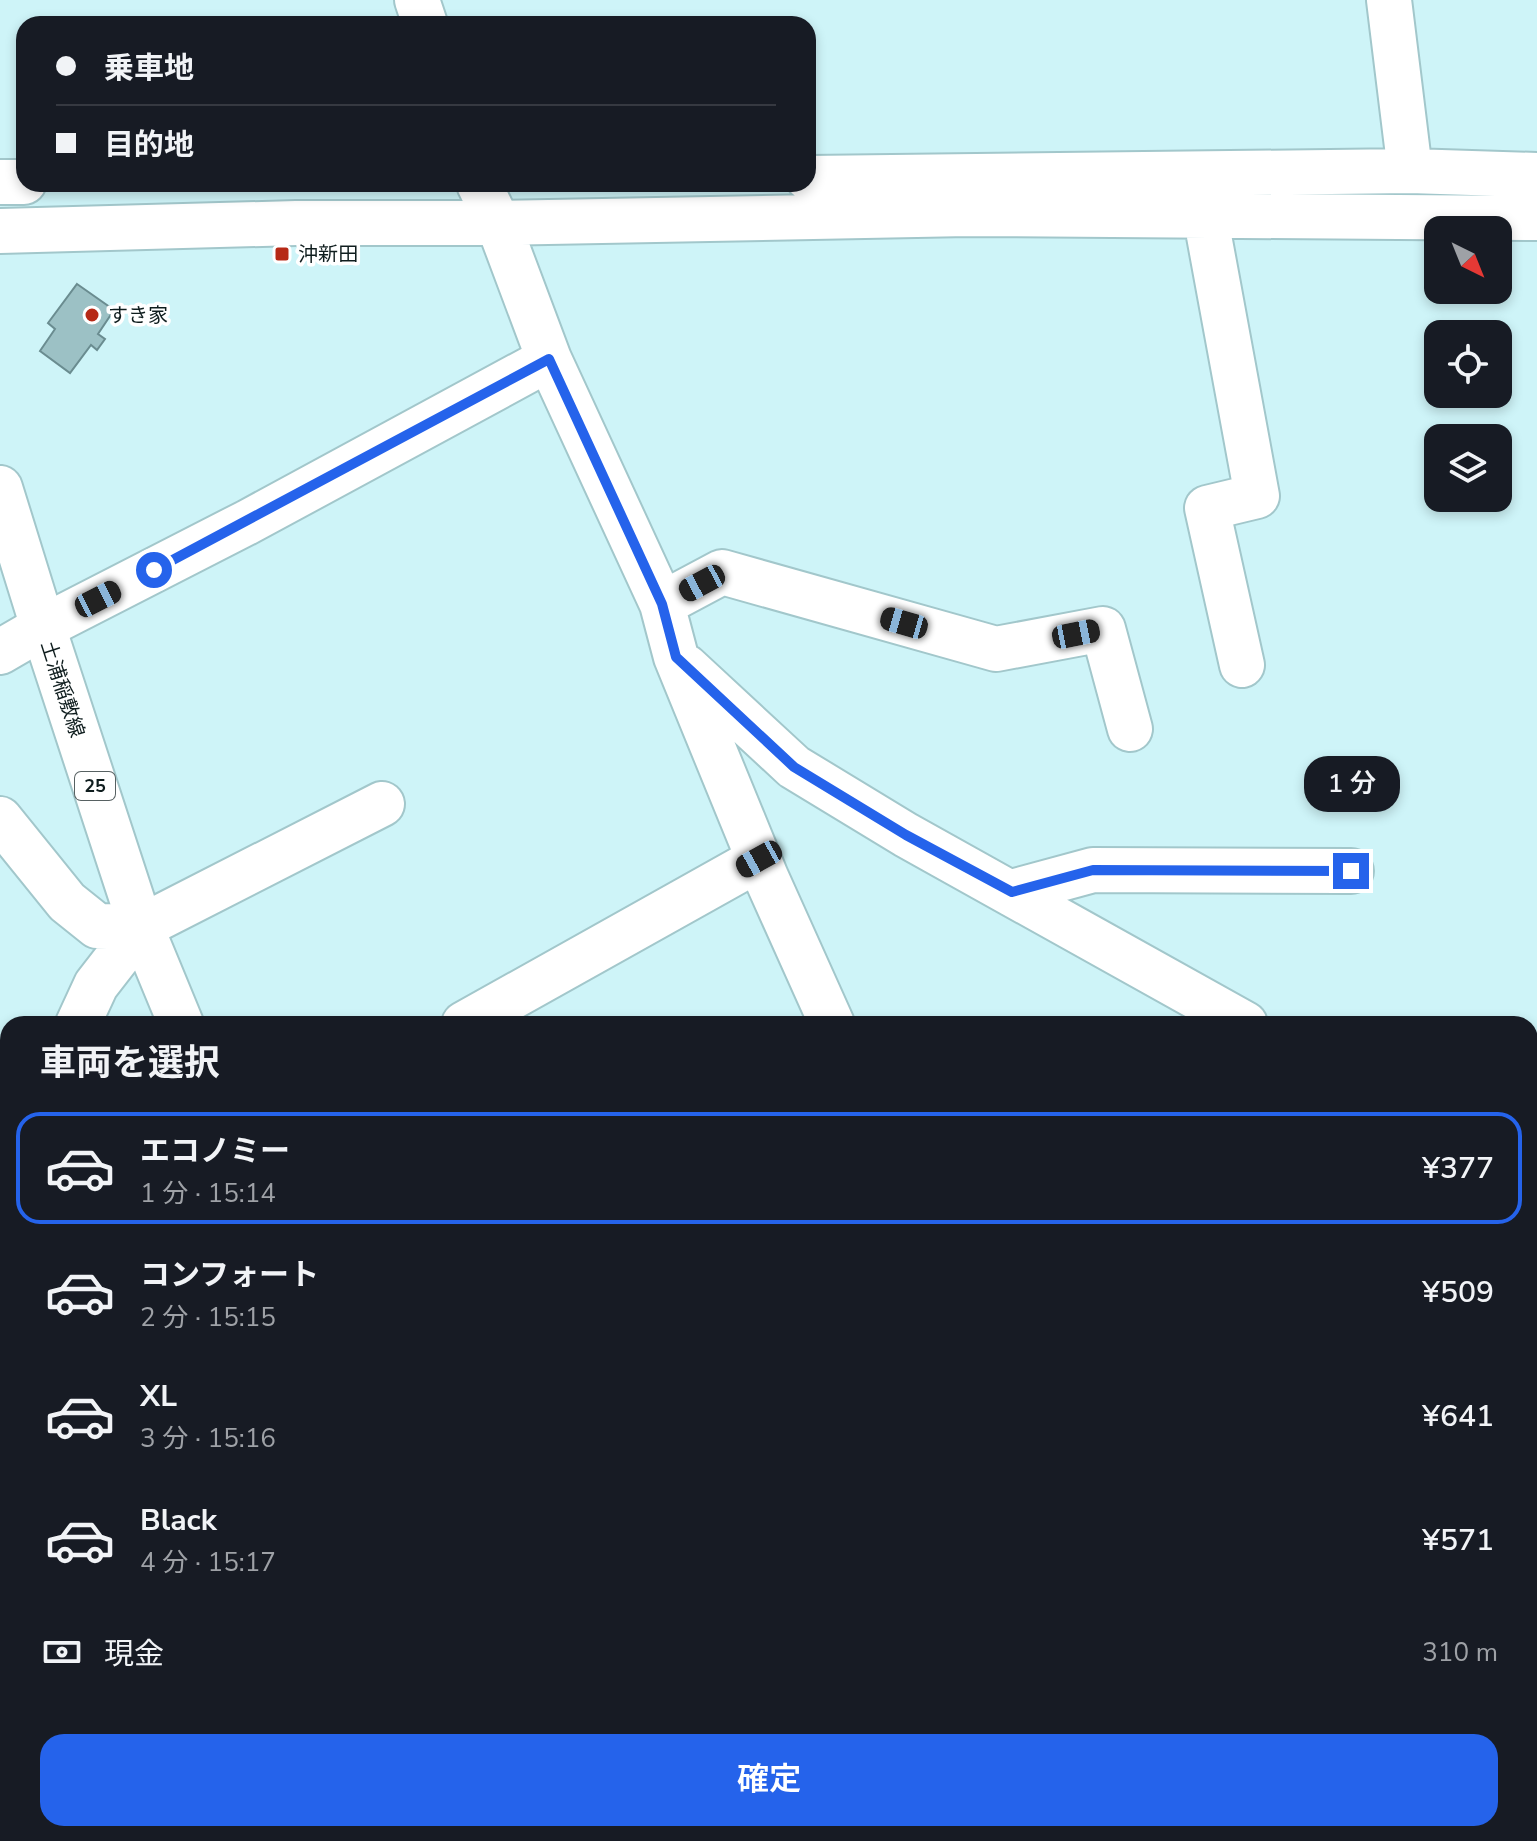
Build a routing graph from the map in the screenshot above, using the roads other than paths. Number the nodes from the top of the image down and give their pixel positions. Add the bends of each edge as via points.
1 (1389, 0) edge
2 (1410, 171) junction
3 (1537, 175) edge
4 (816, 178) edge
5 (483, 192) edge
6 (1205, 214) junction
7 (1537, 218) edge
8 (498, 223) junction
9 (0, 231) edge
10 (549, 359) junction
11 (0, 488) edge
12 (662, 604) junction
13 (43, 627) junction
14 (0, 652) edge
15 (676, 657) junction
16 (1242, 665) dead end
17 (1130, 729) dead end
18 (382, 804) dead end
19 (0, 819) edge
20 (759, 859) junction
21 (1351, 871) dead end
22 (1012, 892) junction
23 (141, 927) junction
24 (82, 1016) edge
25 (178, 1016) edge
26 (478, 1016) edge
27 (828, 1016) edge
28 (1231, 1016) edge

1 - 2 street
2 - 3 street
2 - 4 street
5 - 8 street
6 - 7 street
6 - 8 street
6 - 16 street via 1257,496 1207,508
8 - 9 street
8 - 10 street
10 - 12 street
10 - 13 street
11 - 13 street, 土浦稲敷線 / 25
12 - 15 street
12 - 17 street via 722,572 996,649 1103,629
13 - 14 street
13 - 23 street, 土浦稲敷線 / 25
15 - 20 street
15 - 22 street via 794,767
18 - 23 street
19 - 23 street via 67,902 97,926
20 - 26 street
20 - 27 street
21 - 22 street via 1093,870
22 - 28 street
23 - 24 street via 96,985
23 - 25 street, 土浦稲敷線 / 25

